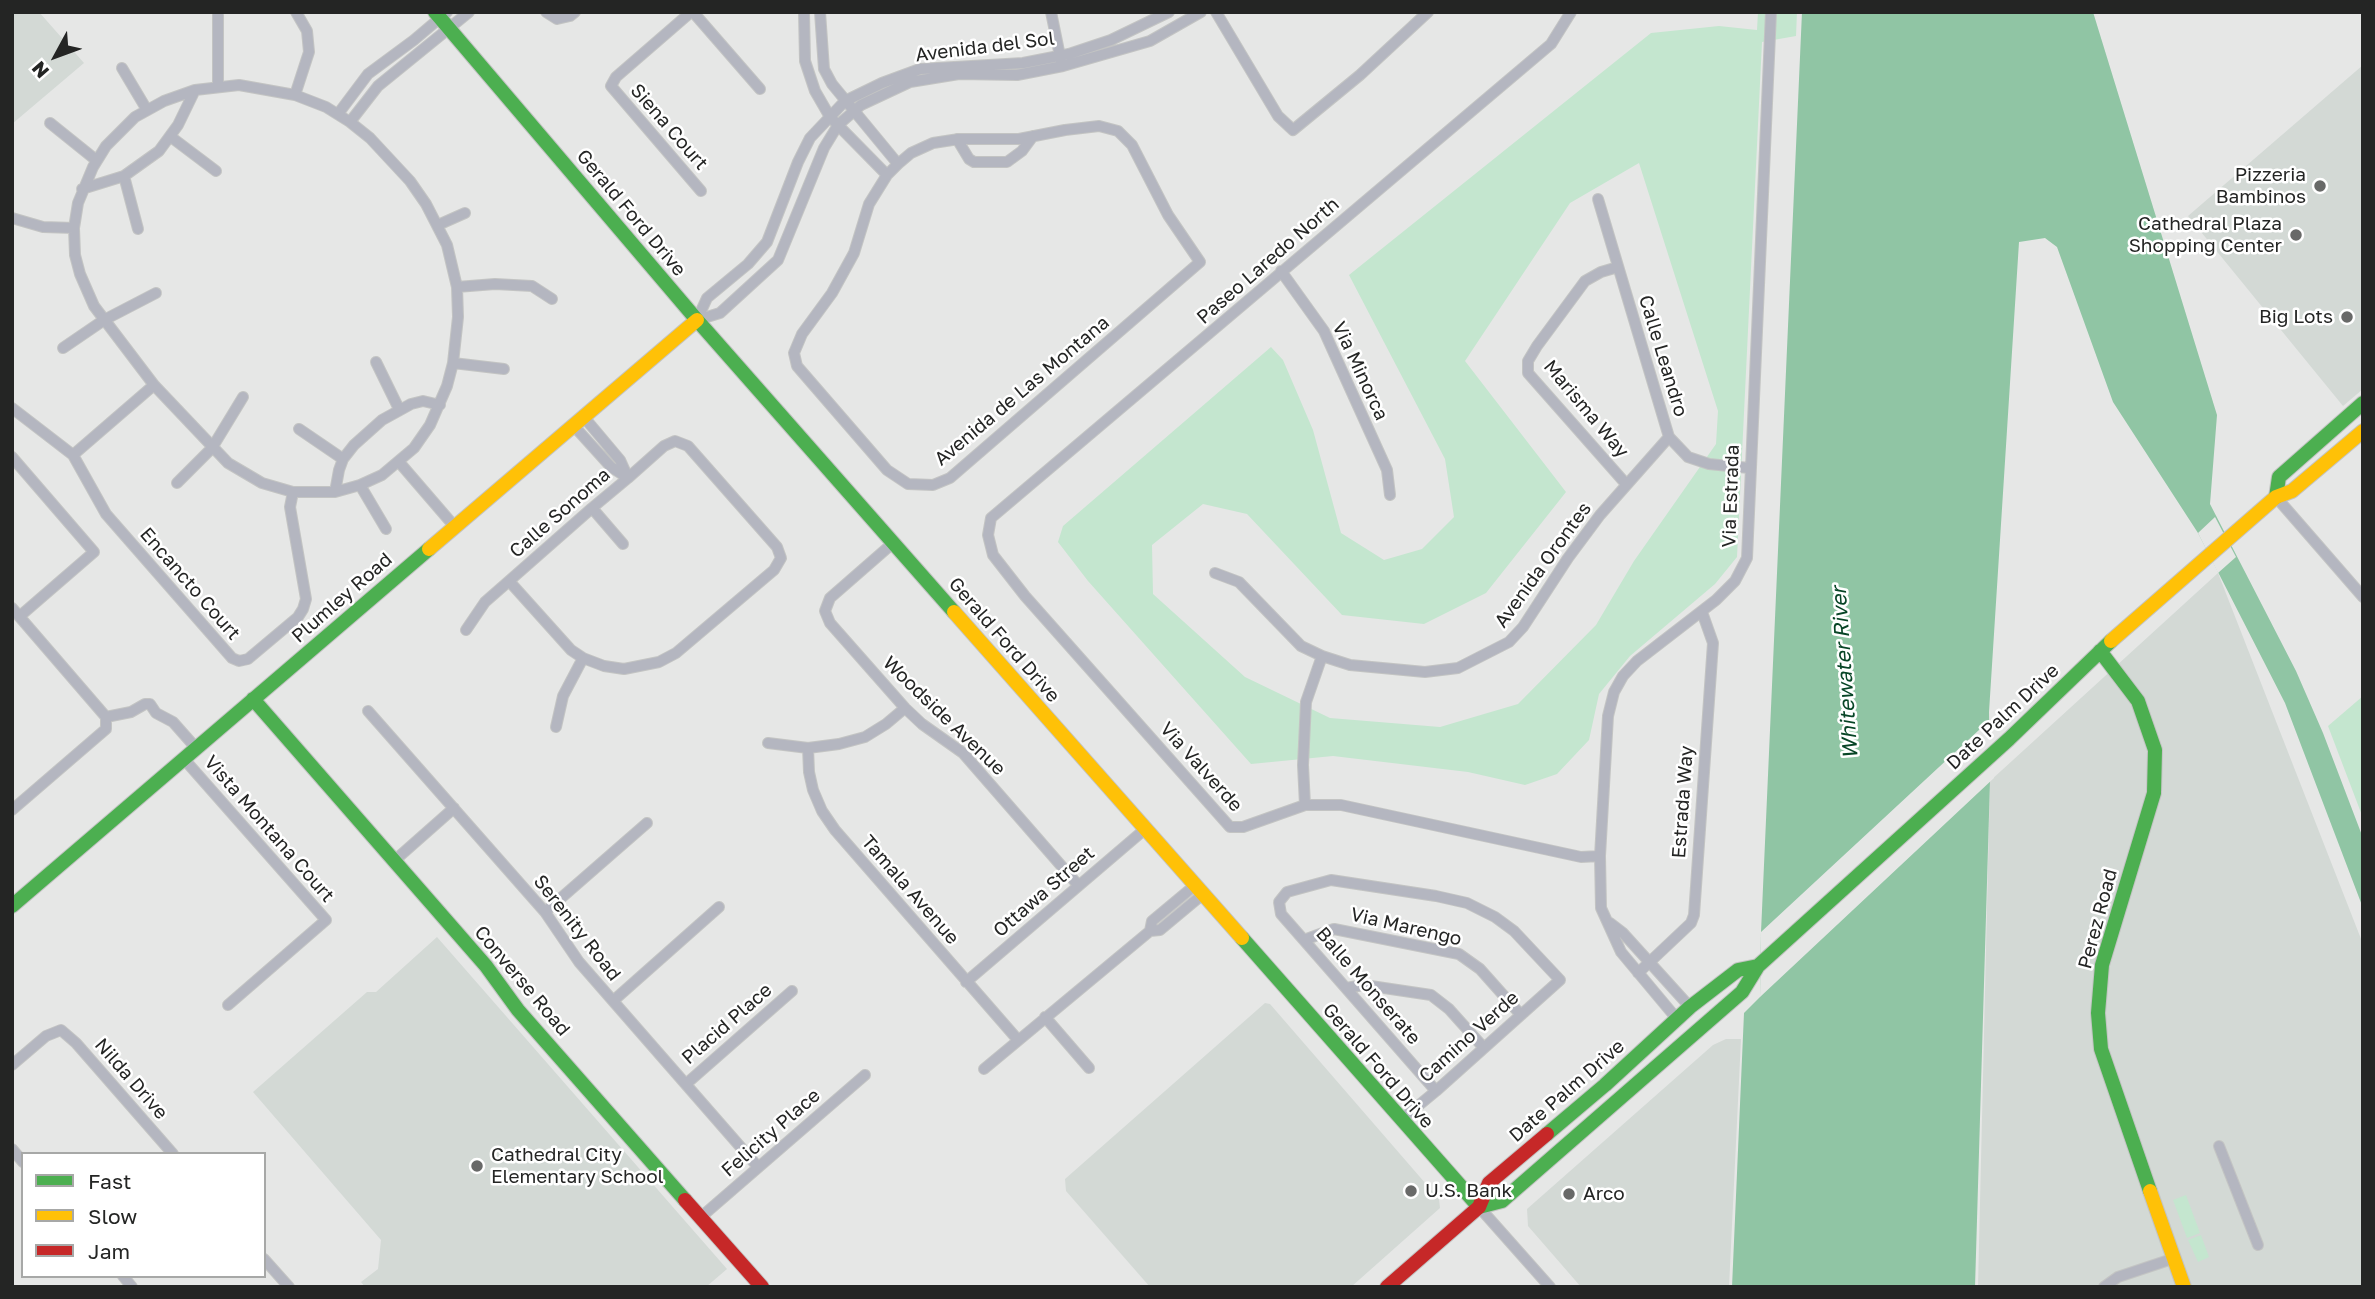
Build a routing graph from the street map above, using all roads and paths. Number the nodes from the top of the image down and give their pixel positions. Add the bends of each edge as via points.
1 (296, 12) edge
2 (469, 12) edge
3 (546, 12) edge
4 (575, 12) edge
5 (692, 12) edge
6 (804, 12) edge
7 (820, 12) edge
8 (1051, 12) edge
9 (1169, 12) edge
10 (1201, 12) edge
11 (1216, 12) edge
12 (1428, 12) edge
13 (1571, 12) edge
14 (1771, 12) edge
15 (218, 15) dead end
16 (443, 18) edge
17 (1062, 61) junction
18 (122, 68) dead end
19 (218, 86) junction
20 (760, 89) dead end
21 (195, 90) junction
22 (295, 95) junction
23 (849, 106) junction
24 (147, 110) junction
25 (338, 114) junction
26 (834, 121) junction
27 (350, 122) junction
28 (50, 123) dead end
29 (1033, 136) junction
30 (170, 137) junction
31 (957, 139) junction
32 (96, 160) junction
33 (898, 164) junction
34 (216, 171) dead end
35 (887, 175) junction
36 (124, 176) junction
37 (82, 189) junction
38 (701, 191) dead end
39 (1598, 199) dead end
40 (465, 213) dead end
41 (12, 218) edge
42 (438, 225) junction
43 (74, 228) junction
44 (138, 229) dead end
45 (1618, 267) junction
46 (1282, 271) junction
47 (457, 287) junction
48 (156, 293) dead end
49 (552, 299) dead end
50 (104, 320) junction
51 (697, 320) junction
52 (63, 348) dead end
53 (376, 362) dead end
54 (453, 363) junction
55 (504, 369) dead end
56 (154, 385) junction
57 (243, 397) dead end
58 (2363, 403) edge
59 (440, 405) junction
60 (12, 408) edge
61 (399, 409) junction
62 (578, 420) junction
63 (299, 429) dead end
64 (2363, 431) edge
65 (1669, 437) junction
66 (212, 448) junction
67 (73, 455) junction
68 (12, 457) edge
69 (343, 459) junction
70 (399, 463) junction
71 (1749, 468) junction
72 (628, 478) junction
73 (177, 483) dead end
74 (1626, 484) junction
75 (360, 485) junction
76 (293, 492) junction
77 (335, 492) junction
78 (1390, 495) dead end
79 (2276, 496) junction
80 (593, 508) junction
81 (454, 527) junction
82 (386, 529) dead end
83 (988, 535) joint
84 (893, 543) junction
85 (623, 544) dead end
86 (1215, 573) dead end
87 (509, 581) junction
88 (2363, 597) edge
89 (16, 612) edge
90 (1702, 612) junction
91 (467, 630) dead end
92 (2100, 651) junction
93 (1322, 656) junction
94 (583, 658) junction
95 (253, 699) junction
96 (905, 708) junction
97 (368, 711) dead end
98 (106, 717) junction
99 (556, 727) dead end
100 (768, 743) dead end
101 (196, 748) junction
102 (808, 748) junction
103 (184, 759) junction
104 (1305, 805) junction
105 (454, 808) junction
106 (12, 810) edge
107 (647, 824) dead end
108 (1144, 830) junction
109 (1600, 856) junction
110 (394, 861) junction
111 (1078, 886) junction
112 (1198, 890) junction
113 (12, 906) edge
114 (719, 907) dead end
115 (545, 912) junction
116 (1159, 915) junction
117 (1608, 922) junction
118 (1167, 924) junction
119 (1150, 931) junction
120 (1304, 940) junction
121 (1650, 962) junction
122 (1758, 966) junction
123 (1638, 973) junction
124 (1560, 980) joint
125 (966, 982) junction
126 (1346, 988) junction
127 (792, 991) dead end
128 (613, 1001) junction
129 (228, 1005) dead end
130 (1690, 1007) junction
131 (1521, 1015) junction
132 (1045, 1017) junction
133 (1677, 1019) junction
134 (1017, 1040) junction
135 (1484, 1048) junction
136 (12, 1065) edge
137 (1089, 1068) dead end
138 (984, 1069) dead end
139 (1647, 1074) junction
140 (865, 1075) dead end
141 (686, 1084) junction
142 (1436, 1091) junction
143 (1401, 1120) junction
144 (2219, 1146) dead end
145 (171, 1152) edge
146 (758, 1167) junction
147 (1479, 1207) junction
148 (701, 1217) junction
149 (2258, 1245) dead end
150 (2175, 1258) junction
151 (266, 1261) edge
152 (289, 1287) edge
153 (762, 1287) edge
154 (1387, 1287) edge
155 (1550, 1287) edge
156 (2104, 1287) edge
157 (2184, 1287) edge

1 - 22 street via 307,31 309,52
2 - 16 street
3 - 4 street via 557,19
5 - 20 street
5 - 38 street, Siena Court via 615,77 611,86
6 - 26 street via 805,61 814,91
7 - 23 street via 824,69
8 - 17 street
9 - 17 street, Avenida del Sol
10 - 17 street, Avenida del Sol via 1150,41
11 - 12 street via 1278,116 1293,130
13 - 46 street, Paseo Laredo North via 1551,44
14 - 71 street, Via Estrada
15 - 19 street
16 - 25 street via 368,74
16 - 27 street
16 - 51 main road, Gerald Ford Drive
17 - 23 street, Avenida del Sol via 920,69 883,83
18 - 24 street
19 - 21 street
19 - 22 street
21 - 24 street
21 - 30 street
22 - 25 street
23 - 26 street, Avenida del Sol
23 - 33 street
24 - 32 street via 120,131
25 - 27 street
26 - 35 street
26 - 51 street, Avenida del Sol via 810,138 767,242 707,298
26 - 51 street, Avenida del Sol via 778,260 720,313
27 - 42 street via 410,181
28 - 32 street
29 - 31 street, Avenida de Las Montana
29 - 31 street via 1007,162 974,162
29 - 35 street, Avenida de Las Montana via 1099,126 1118,131 1132,145 1168,215 1200,262 950,478 933,485 908,484 887,470 797,366 794,352 854,253 869,204
30 - 34 street
30 - 36 street
31 - 33 street, Avenida de Las Montana via 933,143
32 - 37 street
33 - 35 street, Avenida de Las Montana
36 - 37 street
36 - 44 street
37 - 43 street
39 - 45 street, Calle Leandro
40 - 42 street
41 - 43 street via 43,227
42 - 47 street
43 - 50 street via 80,274
45 - 65 street, Calle Leandro
45 - 74 street, Marisma Way via 1585,281 1537,346 1528,361 1528,373
46 - 78 street, Via Minorca via 1324,331 1387,470
46 - 83 street, Paseo Laredo North via 991,518
47 - 49 street via 532,286
47 - 54 street
48 - 50 street
50 - 52 street
50 - 56 street
51 - 62 main road, Plumley Road
51 - 84 main road, Gerald Ford Drive
53 - 61 street
54 - 55 street
54 - 59 street
56 - 66 street
56 - 67 street
57 - 66 street
58 - 79 main road, Date Palm Drive via 2279,477
59 - 61 street via 423,401
59 - 70 street via 414,448
60 - 67 street, Encancto Court
61 - 69 street via 368,431
62 - 72 street via 611,467
62 - 81 main road, Plumley Road
63 - 69 street
64 - 79 main road, Date Palm Drive via 2292,491
65 - 71 street, Calle Leandro via 1688,457
65 - 74 street, Avenida Orontes
66 - 73 street
66 - 76 street via 247,476
67 - 76 street, Encancto Court via 106,514 239,661 248,659 303,609 306,599 290,507
68 - 89 street via 94,552
69 - 77 street
70 - 75 street
70 - 81 street
71 - 90 street, Via Estrada via 1747,558 1735,581
72 - 80 street, Calle Sonoma
72 - 94 street, Calle Sonoma via 664,446 675,441 688,446 777,547 781,558 774,570 676,653 659,662 625,669
74 - 93 street, Avenida Orontes via 1509,642 1458,668 1425,672 1350,665
75 - 77 street
75 - 82 street
76 - 77 street
79 - 88 street
79 - 92 main road, Date Palm Drive
80 - 85 street
80 - 87 street, Calle Sonoma
81 - 95 main road, Plumley Road
83 - 104 street, Via Valverde via 993,555 1025,596 1230,827 1243,827
84 - 96 street, Woodside Avenue via 830,598 825,611 830,623
84 - 108 main road, Gerald Ford Drive
86 - 93 street, Avenida Orontes via 1239,582 1301,646
87 - 91 street, Calle Sonoma via 485,602
87 - 94 street
89 - 98 street
90 - 109 street, Via Estrada via 1637,660 1614,692 1608,716
90 - 121 street, Estrada Way via 1713,643 1694,915
92 - 122 main road, Date Palm Drive
92 - 150 main road, Perez Road via 2138,701 2155,750 2154,793 2102,965 2101,1049
93 - 104 street via 1306,702
94 - 99 street via 564,696
95 - 101 main road, Plumley Road
95 - 110 main road, Converse Road
96 - 102 street via 865,737
96 - 111 street, Woodside Avenue via 963,753
97 - 105 street, Serenity Road
98 - 101 street via 150,704
98 - 106 street via 106,729
100 - 102 street
101 - 103 main road, Plumley Road
102 - 125 street, Tamala Avenue via 809,772 822,811
103 - 113 main road, Plumley Road
103 - 129 street, Vista Montana Court via 326,920
104 - 109 street, Via Valverde via 1342,805 1581,857
105 - 110 street
105 - 115 street, Serenity Road
107 - 115 street
108 - 111 street, Ottawa Street
108 - 112 main road, Gerald Ford Drive
109 - 117 street, Via Estrada via 1601,908
110 - 148 main road, Converse Road
111 - 125 street, Ottawa Street
112 - 116 street
112 - 118 street
112 - 143 main road, Gerald Ford Drive
114 - 128 street
115 - 128 street, Serenity Road via 567,947
116 - 118 street
116 - 119 street via 1151,922
117 - 121 street
117 - 123 street, Via Estrada
118 - 119 street
119 - 132 street
120 - 124 street, Balle Monserate via 1281,914 1279,902 1287,892 1331,880 1436,896 1467,903 1495,917
120 - 126 street, Balle Monserate
120 - 131 street, Via Marengo via 1334,929 1459,954 1480,969
121 - 123 street, Estrada Way
121 - 130 street
122 - 130 main road, Date Palm Drive via 1738,970
122 - 139 main road, Date Palm Drive via 1742,992
123 - 133 street, Via Estrada
124 - 131 street, Camino Verde
125 - 134 street, Tamala Avenue
126 - 135 street via 1363,985 1431,995
126 - 142 street, Balle Monserate
127 - 141 street, Placid Place
128 - 141 street, Serenity Road
130 - 133 main road, Date Palm Drive
130 - 139 main road via 1688,1021 1655,1051
131 - 135 street, Camino Verde
132 - 134 street
132 - 137 street
133 - 147 main road, Date Palm Drive via 1489,1183
134 - 138 street
135 - 142 street, Camino Verde
136 - 145 street, Nilda Drive via 46,1036 61,1030
139 - 147 main road, Date Palm Drive via 1502,1201
140 - 146 street, Felicity Place
141 - 146 street, Serenity Road
142 - 143 street, Camino Verde
143 - 147 main road, Gerald Ford Drive
144 - 149 street
146 - 148 street, Felicity Place
147 - 154 main road, Date Palm Drive
147 - 155 street, Gerald Ford Drive
148 - 153 main road, Converse Road
150 - 156 street via 2119,1276
150 - 157 main road, Perez Road
151 - 152 street

